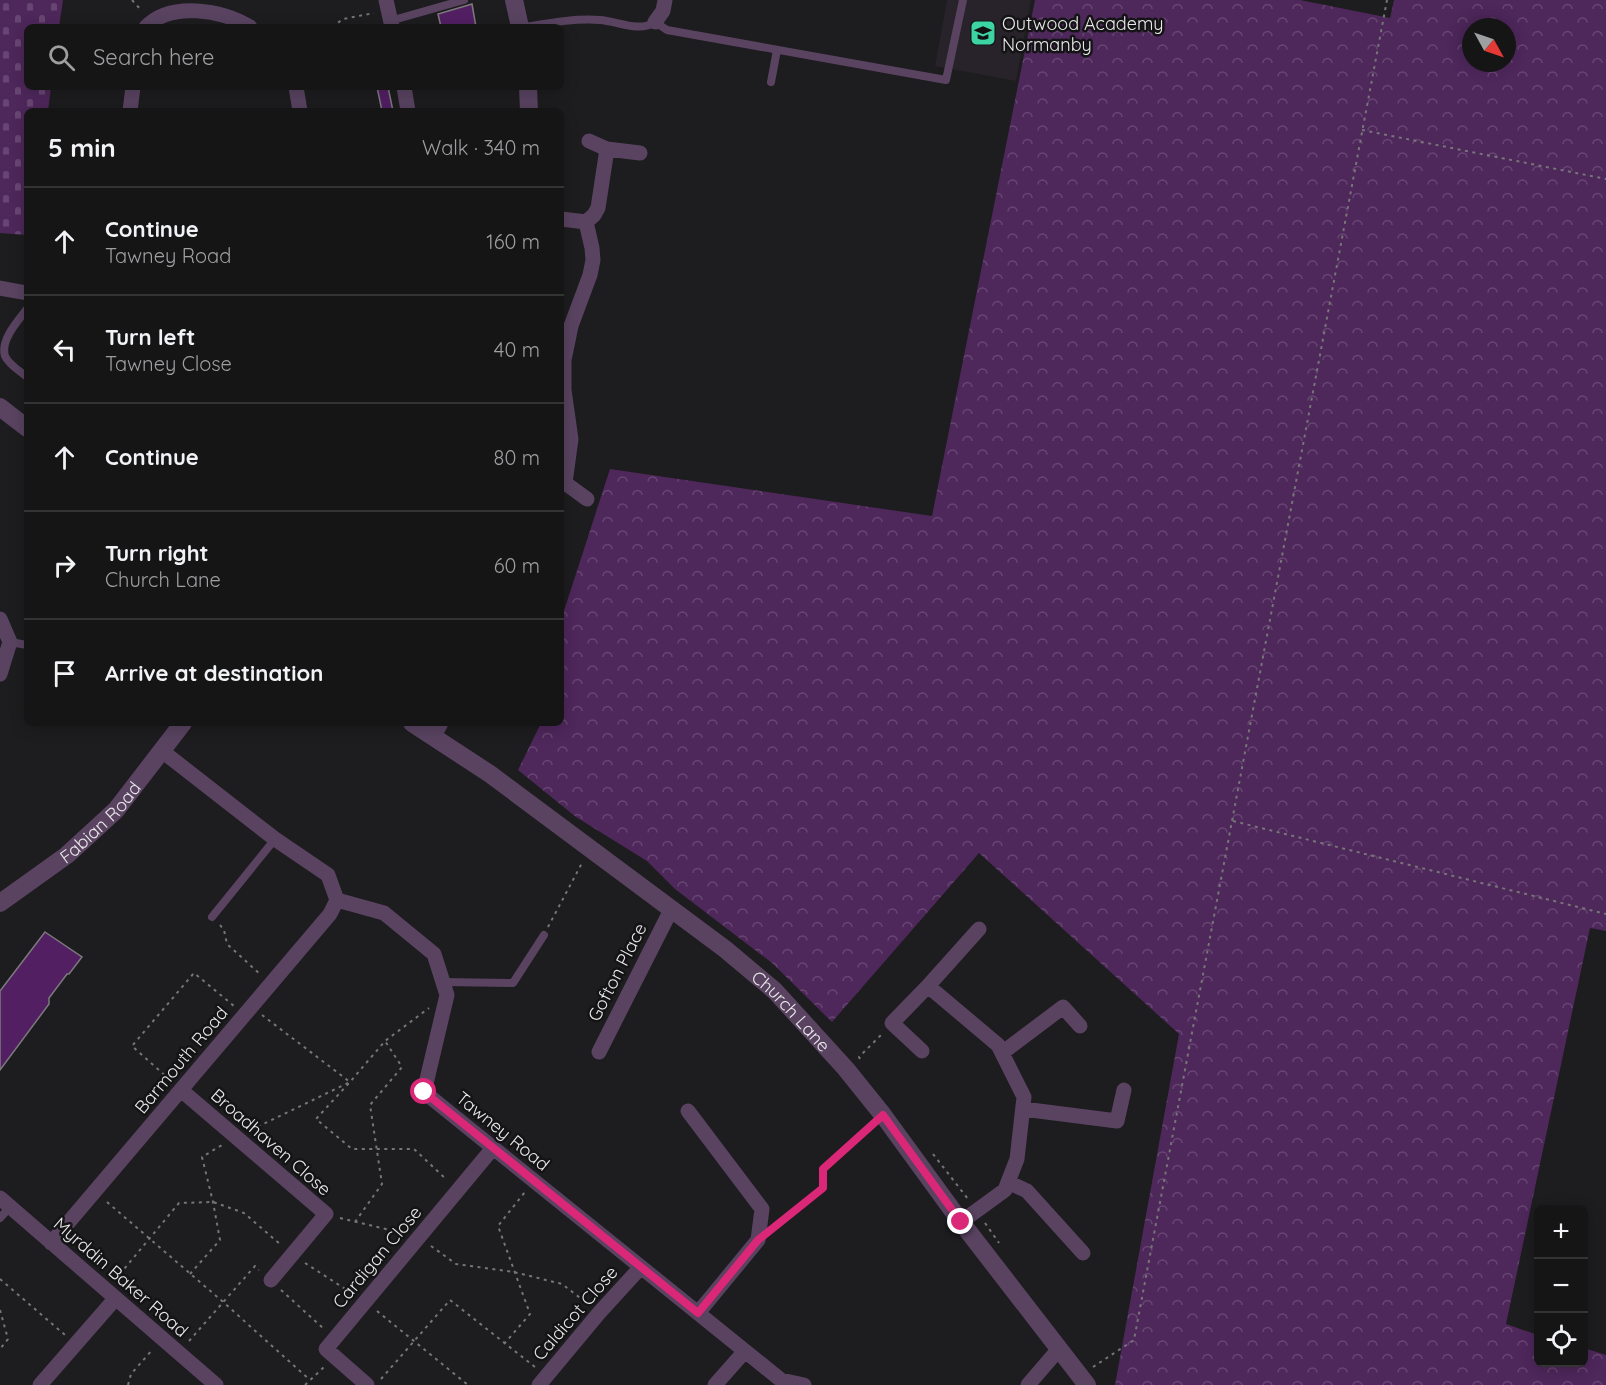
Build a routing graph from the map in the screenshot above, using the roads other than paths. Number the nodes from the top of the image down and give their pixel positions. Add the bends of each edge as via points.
1 (464, 0) edge
2 (514, 0) edge
3 (665, 0) edge
4 (963, 0) edge
5 (389, 14) edge
6 (654, 22) junction
7 (149, 24) edge
8 (244, 24) edge
9 (522, 24) edge
10 (543, 24) edge
11 (777, 50) junction
12 (771, 82) dead end
13 (133, 90) edge
14 (296, 90) edge
15 (404, 90) edge
16 (528, 90) edge
17 (130, 108) edge
18 (300, 108) edge
19 (408, 108) edge
20 (529, 108) edge
21 (589, 141) dead end
22 (607, 149) junction
23 (640, 153) dead end
24 (564, 219) edge
25 (586, 222) junction
26 (0, 288) edge
27 (24, 292) edge
28 (24, 313) edge
29 (564, 360) edge
30 (564, 360) edge
31 (24, 375) edge
32 (564, 390) edge
33 (564, 390) edge
34 (0, 407) edge
35 (24, 426) edge
36 (564, 478) edge
37 (564, 485) edge
38 (587, 499) dead end
39 (0, 620) edge
40 (10, 642) junction
41 (24, 644) edge
42 (0, 674) edge
43 (181, 726) edge
44 (438, 729) edge
45 (162, 751) junction
46 (275, 839) junction
47 (337, 900) junction
48 (0, 903) edge
49 (671, 910) junction
50 (212, 917) road end
51 (979, 929) dead end
52 (544, 935) road end
53 (928, 986) junction
54 (445, 988) junction
55 (1080, 1026) dead end
56 (599, 1052) dead end
57 (921, 1052) dead end
58 (1002, 1053) junction
59 (181, 1090) junction
60 (1124, 1090) dead end
61 (1023, 1109) junction
62 (688, 1111) dead end
63 (493, 1148) junction
64 (1008, 1182) junction
65 (3, 1208) edge
66 (961, 1222) junction
67 (51, 1243) junction
68 (1083, 1253) dead end
69 (641, 1267) junction
70 (271, 1280) road end
71 (115, 1299) junction
72 (698, 1313) junction
73 (1058, 1350) junction
74 (745, 1351) junction
75 (1087, 1377) edge
76 (543, 1380) edge
77 (40, 1385) edge
78 (216, 1385) edge
79 (367, 1385) edge
80 (716, 1385) edge
81 (804, 1385) edge
82 (1028, 1385) edge

1 - 5 lane
2 - 9 street
3 - 6 street via 663,11
4 - 11 lane via 946,80
6 - 10 lane via 641,27 599,20
6 - 11 lane via 667,30
7 - 8 street via 167,13 194,11 223,15
11 - 12 lane
13 - 17 street
14 - 18 street
15 - 19 street
16 - 20 street
21 - 22 street
22 - 23 street
22 - 25 street via 598,208
24 - 25 street
25 - 29 street via 592,248 590,275 571,326
26 - 27 street
28 - 31 lane via 8,334 3,349 5,357
30 - 32 street
33 - 36 street via 570,439
34 - 35 street
37 - 38 street
39 - 40 street
40 - 41 lane
40 - 42 street
43 - 45 street, Fabian Road
44 - 49 street, Church Lane via 490,774
45 - 46 street
45 - 48 street, Fabian Road via 116,810 67,855
46 - 47 street via 328,875
46 - 50 lane
47 - 54 street via 384,913 434,954
47 - 59 street, Barmouth Road via 330,914
49 - 56 street, Gofton Place
49 - 66 street, Church Lane via 775,991 846,1069
51 - 53 street
52 - 54 lane via 513,983
53 - 57 street via 892,1023
53 - 58 street via 998,1045
54 - 63 street, Tawney Road via 424,1092
55 - 58 street via 1063,1007
58 - 61 street via 1024,1097
59 - 67 street, Barmouth Road
59 - 70 street, Broadhaven Close via 326,1214
60 - 61 street via 1117,1122
61 - 64 street via 1017,1159
62 - 72 street via 762,1209 758,1240
63 - 69 street, Tawney Road
63 - 79 street, Cardigan Close via 326,1349
64 - 66 street via 1005,1190
64 - 68 street via 1027,1191
65 - 67 street, Myrddin Baker Road
66 - 73 street, Church Lane
67 - 71 street, Myrddin Baker Road
69 - 72 street, Tawney Road
69 - 76 street, Caldicot Close
71 - 77 street
71 - 78 street, Myrddin Baker Road
72 - 74 street, Tawney Road
73 - 75 street, Church Lane
73 - 82 street
74 - 80 street
74 - 81 street, Tawney Road via 781,1380

